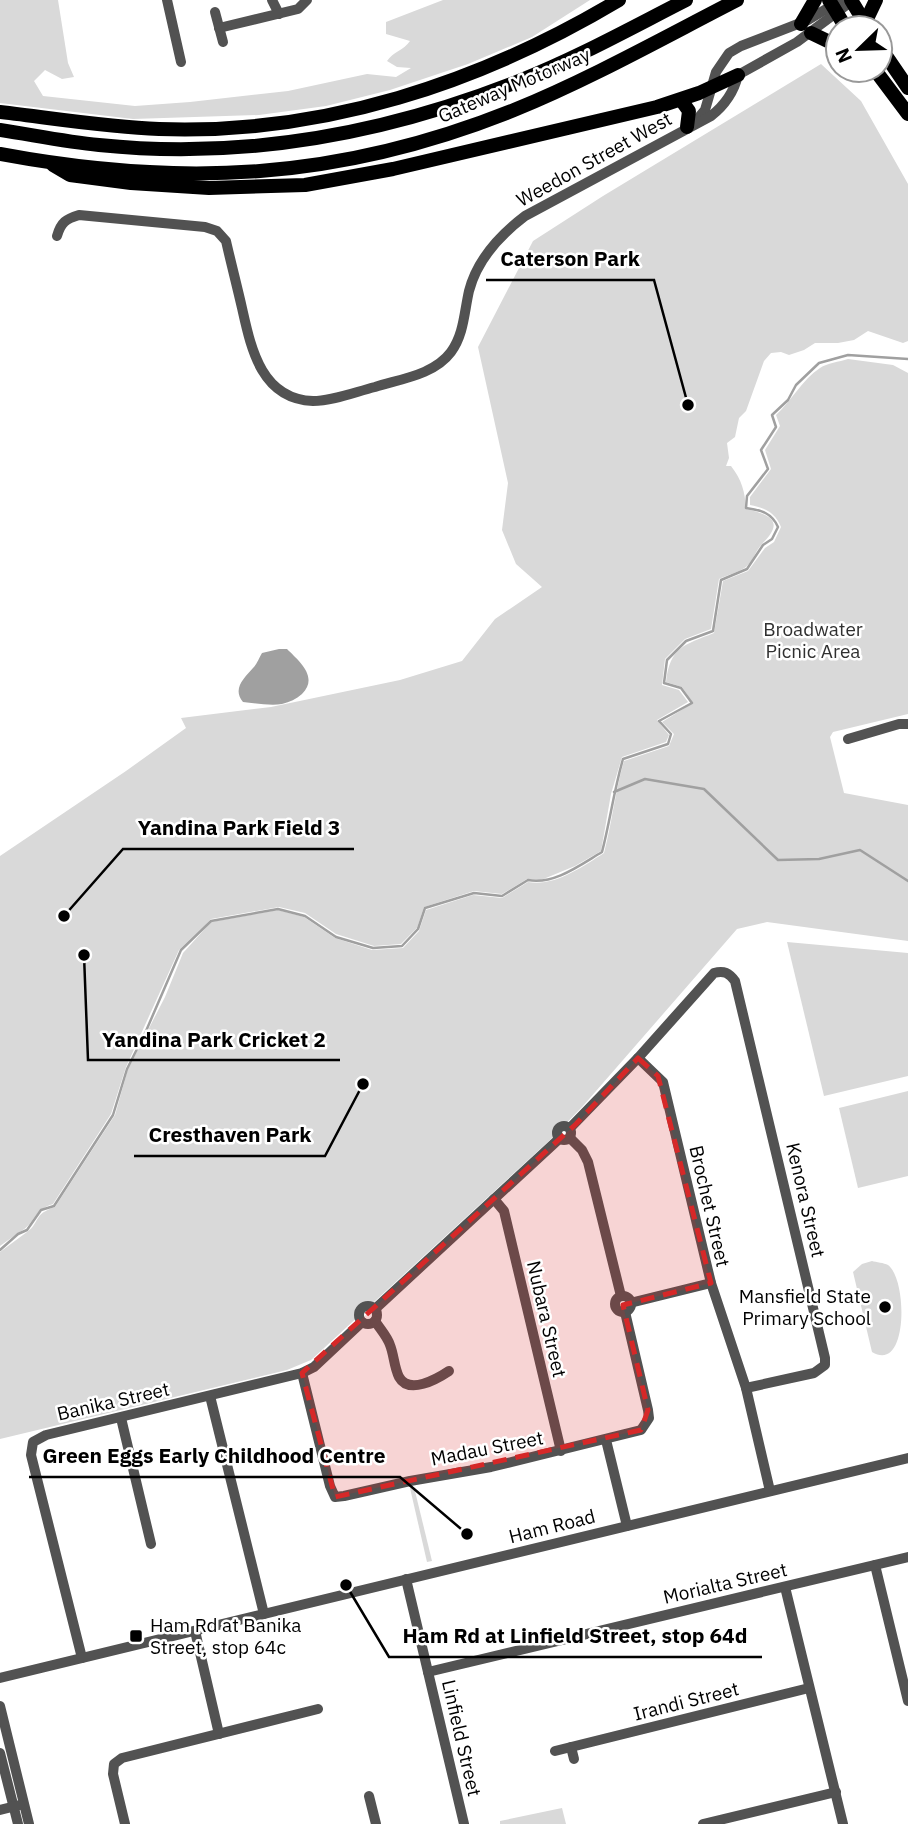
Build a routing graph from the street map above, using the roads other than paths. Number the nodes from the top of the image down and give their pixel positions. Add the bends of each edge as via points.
1 (167, 0) edge
2 (272, 0) edge
3 (307, 0) edge
4 (619, 0) edge
5 (686, 0) edge
6 (737, 0) edge
7 (815, 0) edge
8 (842, 3) edge
9 (215, 12) dead end
10 (279, 13) junction
11 (219, 28) junction
12 (806, 28) junction
13 (824, 38) edge
14 (223, 42) dead end
15 (181, 62) dead end
16 (894, 68) edge
17 (738, 75) junction
18 (886, 84) edge
19 (712, 88) junction
20 (908, 88) edge
21 (681, 100) junction
22 (0, 112) edge
23 (908, 114) edge
24 (690, 125) junction
25 (0, 130) edge
26 (0, 154) edge
27 (49, 162) junction
28 (57, 236) dead end
29 (908, 724) edge
30 (848, 739) dead end
31 (638, 1058) junction
32 (566, 1135) junction
33 (494, 1199) junction
34 (711, 1283) junction
35 (628, 1307) junction
36 (375, 1309) junction
37 (375, 1321) junction
38 (362, 1322) junction
39 (449, 1371) dead end
40 (302, 1373) junction
41 (746, 1388) junction
42 (210, 1396) junction
43 (121, 1418) junction
44 (606, 1440) junction
45 (561, 1451) junction
46 (908, 1458) edge
47 (770, 1491) junction
48 (626, 1526) junction
49 (151, 1544) dead end
50 (908, 1557) edge
51 (875, 1565) junction
52 (406, 1579) junction
53 (785, 1587) junction
54 (264, 1614) junction
55 (195, 1630) junction
56 (82, 1658) junction
57 (428, 1672) junction
58 (0, 1678) edge
59 (809, 1688) junction
60 (908, 1701) edge
61 (0, 1706) edge
62 (318, 1709) dead end
63 (219, 1734) junction
64 (571, 1747) junction
65 (555, 1751) dead end
66 (0, 1753) edge
67 (574, 1759) dead end
68 (836, 1792) junction
69 (369, 1796) dead end
70 (19, 1806) junction
71 (0, 1810) edge
72 (18, 1824) edge
73 (29, 1824) edge
74 (125, 1824) edge
75 (376, 1824) edge
76 (464, 1824) edge
77 (703, 1824) edge
78 (843, 1824) edge

1 - 15 street
2 - 10 street
3 - 10 street via 298,9
4 - 22 highway via 549,40 474,74 378,104 312,118 246,127 160,129
5 - 25 highway, Gateway Motorway via 522,80 439,110 360,131 268,145 182,149 99,145
6 - 27 highway, Gateway Motorway via 525,105 388,150 310,166 210,175 120,172
7 - 12 highway
8 - 12 street, Weedon Street West
9 - 11 street
10 - 11 street
11 - 14 street
12 - 13 highway
12 - 17 street, Weedon Street West
12 - 19 street, Weedon Street West via 729,53 719,65
16 - 20 highway
17 - 19 highway
17 - 24 street, Weedon Street West via 722,106
18 - 23 highway
19 - 21 highway
19 - 24 street, Weedon Street West via 705,110
21 - 24 highway via 689,111
21 - 27 highway via 393,169 305,185 219,188 131,183 70,175
24 - 28 street, Weedon Street West via 507,229 479,267 460,336 450,354 433,369 333,399 293,397 266,378 247,337 226,241 217,231 79,215 66,219
26 - 27 highway, Gateway Motorway
29 - 30 street
31 - 32 street
31 - 34 street, Brochet Street via 663,1082
31 - 41 street, Kenora Street via 714,973 731,975 825,1358 825,1366 814,1373
32 - 33 street
32 - 35 street via 588,1162 621,1296 627,1297
33 - 36 street
33 - 45 street, Nubara Street via 504,1211
34 - 35 street
34 - 41 street, Brochet Street
35 - 44 street, Madau Street via 649,1418 646,1426 633,1434
36 - 37 street
36 - 38 street via 362,1308
37 - 38 street
37 - 39 street via 388,1340 399,1376 408,1385
38 - 40 street, Banika Street
40 - 42 street, Banika Street
40 - 45 street, Madau Street via 335,1497
41 - 47 street, Brochet Street
42 - 43 street, Banika Street
42 - 54 street
43 - 49 street
43 - 56 street, Banika Street via 46,1435 31,1448
44 - 45 street, Madau Street
44 - 48 street
46 - 47 street, Ham Road
47 - 48 street, Ham Road
48 - 52 street, Ham Road
50 - 51 street, Morialta Street
51 - 53 street, Morialta Street
51 - 60 street
52 - 54 street, Ham Road
52 - 57 street, Linfield Street
53 - 57 street, Morialta Street
53 - 59 street
54 - 55 street, Ham Road
55 - 56 street, Ham Road
55 - 63 street
56 - 58 street, Ham Road
57 - 76 street, Linfield Street
59 - 64 street, Irandi Street
59 - 68 street
61 - 70 street
62 - 63 street
63 - 74 street via 122,1758 114,1764
64 - 65 street, Irandi Street
64 - 67 street
66 - 70 street
68 - 77 street
68 - 78 street
69 - 75 street
70 - 71 street
70 - 72 street
70 - 73 street

